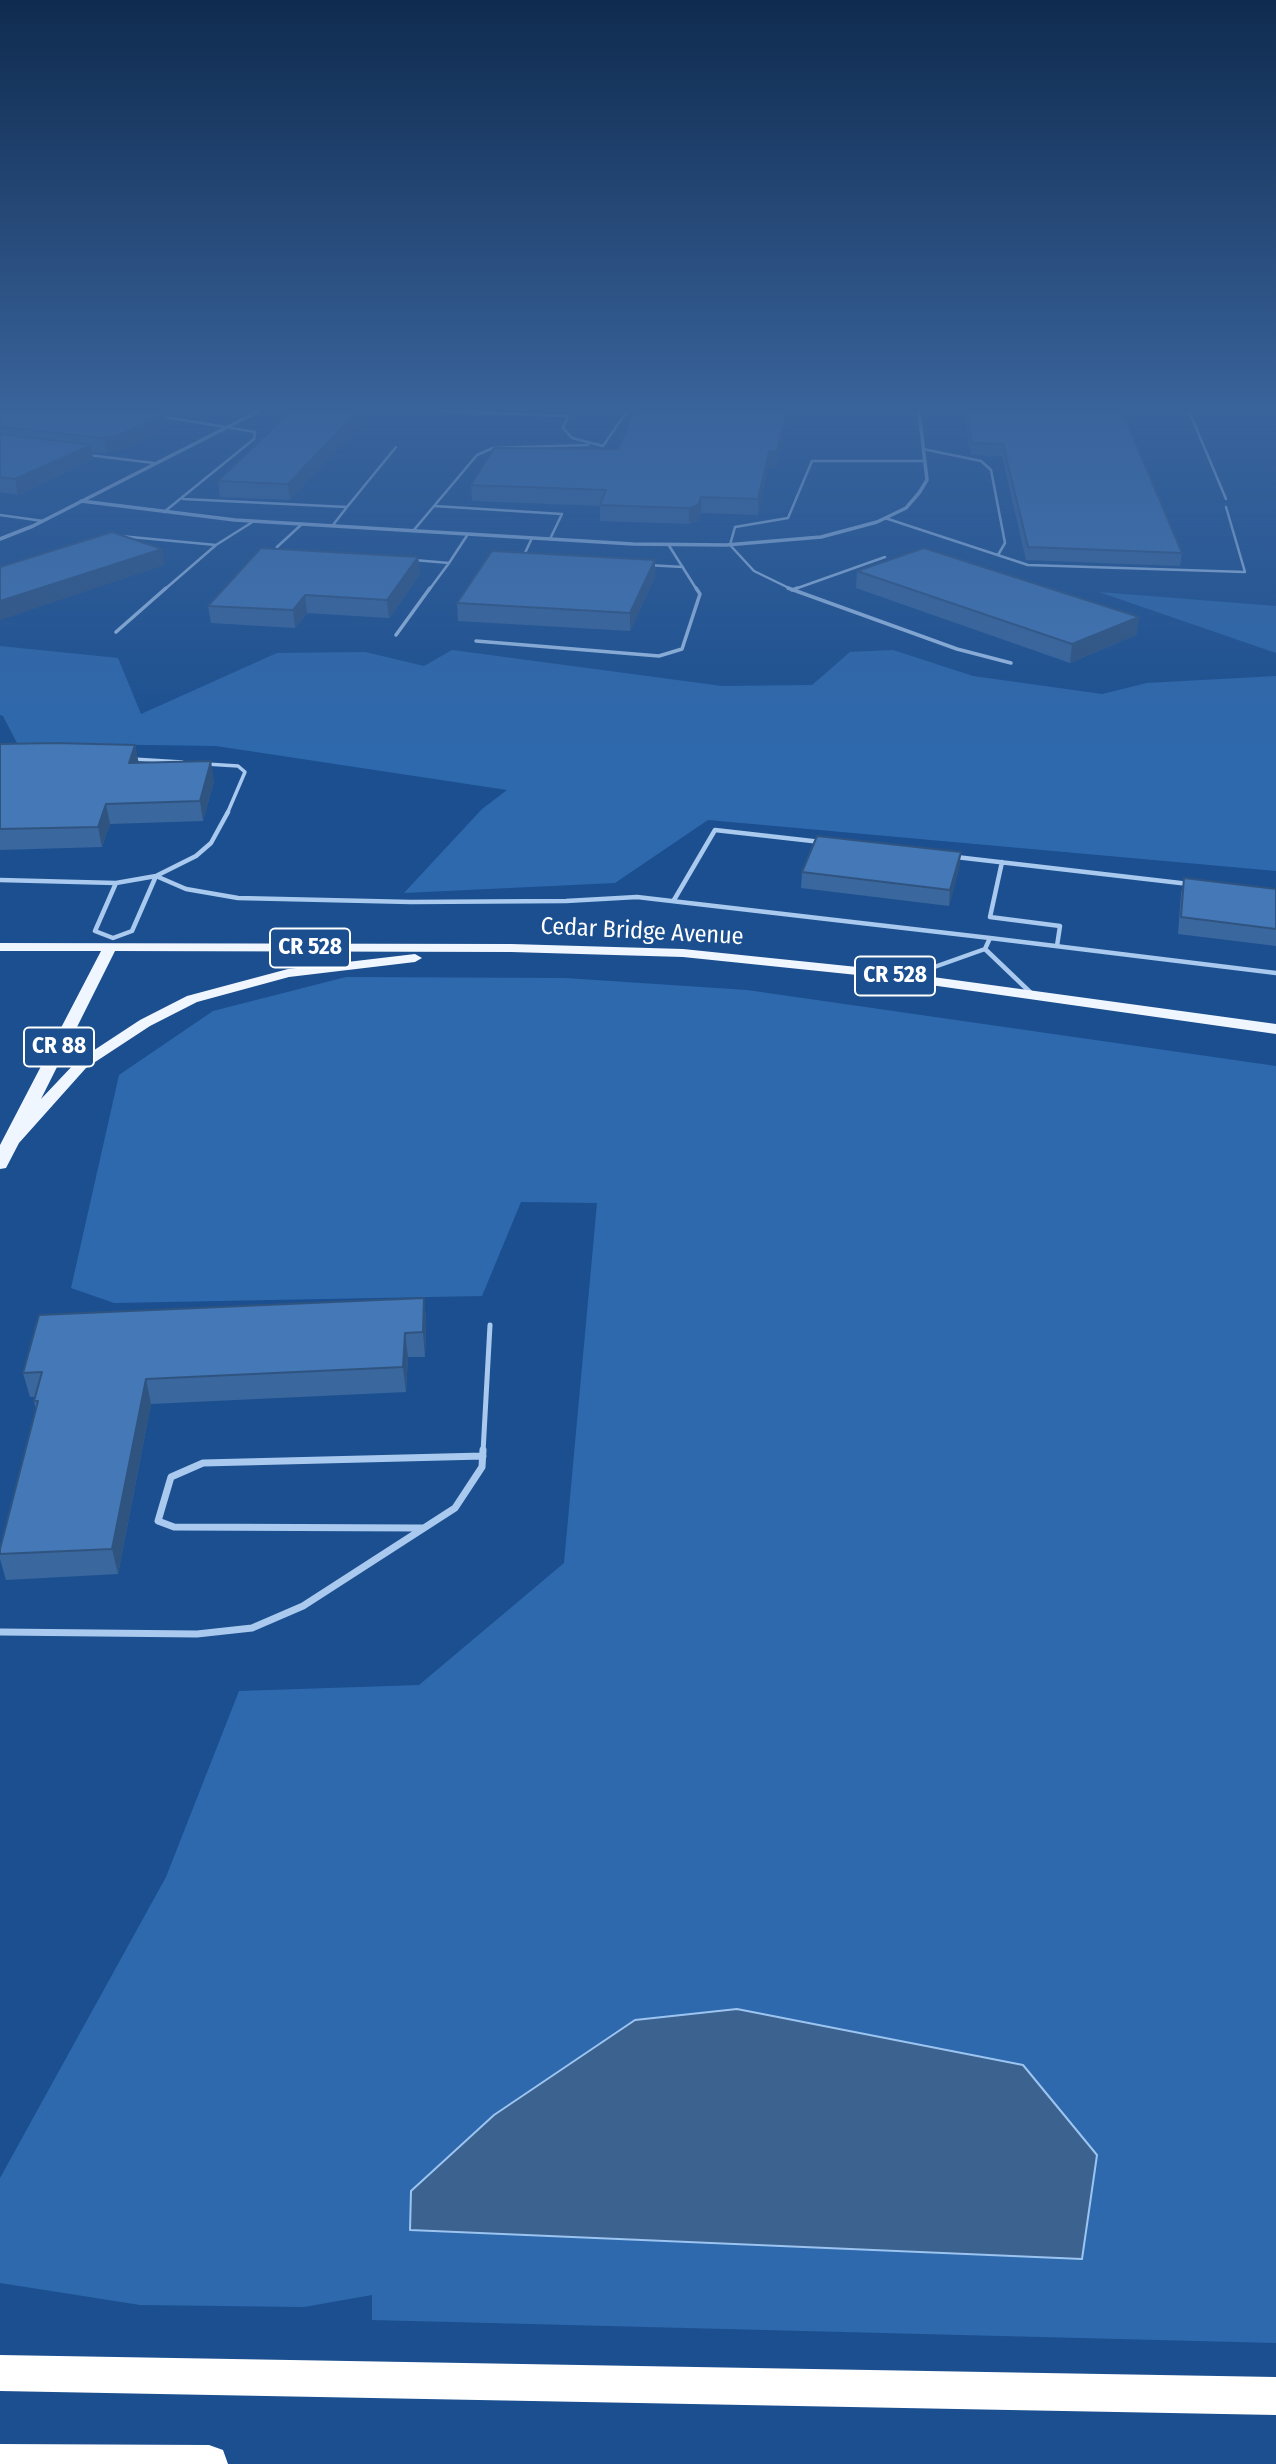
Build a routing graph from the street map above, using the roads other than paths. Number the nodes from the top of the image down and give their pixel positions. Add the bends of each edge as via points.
1 (31, 526) edge
2 (246, 526) edge
3 (300, 526) edge
4 (347, 526) edge
5 (417, 526) edge
6 (556, 526) edge
7 (744, 526) edge
8 (856, 526) edge
9 (912, 526) edge
10 (1002, 526) edge
11 (1232, 526) edge
12 (413, 531) junction
13 (468, 534) junction
14 (113, 535) edge
15 (532, 538) junction
16 (0, 539) edge
17 (550, 539) junction
18 (668, 544) junction
19 (216, 545) junction
20 (730, 545) junction
21 (289, 552) edge
22 (998, 555) junction
23 (885, 556) dead end
24 (532, 559) edge
25 (408, 560) edge
26 (449, 562) junction
27 (642, 565) edge
28 (683, 567) junction
29 (792, 590) junction
30 (116, 632) dead end
31 (396, 635) dead end
32 (477, 641) dead end
33 (1011, 663) dead end
34 (133, 759) edge
35 (186, 763) edge
36 (199, 764) edge
37 (832, 843) edge
38 (950, 856) edge
39 (1002, 862) junction
40 (156, 876) junction
41 (0, 880) edge
42 (116, 883) junction
43 (1200, 885) edge
44 (674, 900) junction
45 (990, 938) junction
46 (111, 943) junction
47 (1057, 946) junction
48 (0, 947) edge
49 (511, 948) junction
50 (985, 949) junction
51 (1276, 973) edge
52 (904, 978) junction
53 (1034, 996) junction
54 (1276, 1029) edge
55 (8, 1145) junction
56 (0, 1164) edge
57 (490, 1325) dead end
58 (483, 1457) junction
59 (424, 1528) junction
60 (0, 1632) edge
61 (0, 2373) edge
62 (1276, 2396) edge
63 (0, 2463) edge
64 (209, 2464) edge

1 - 16 street
2 - 19 lane
3 - 21 lane via 276,549
4 - 12 street
5 - 12 lane
6 - 17 lane
7 - 20 lane via 735,527
8 - 20 street via 821,537
9 - 22 lane
10 - 22 lane via 1005,543
11 - 22 lane via 1245,572 1051,567
12 - 13 street
13 - 15 street
13 - 26 lane
14 - 19 lane
15 - 17 street
15 - 24 lane via 524,555
17 - 18 street
18 - 20 street
18 - 28 lane
19 - 30 lane
20 - 29 lane via 754,571
23 - 29 lane
25 - 26 lane
26 - 31 lane
27 - 28 lane
28 - 32 lane via 700,594 682,649 672,654
29 - 33 lane via 957,649
34 - 35 lane
36 - 40 lane via 238,766 245,772 211,843
37 - 44 lane via 715,830
38 - 39 lane
39 - 43 lane
39 - 47 lane via 990,917 1060,926
40 - 42 lane
40 - 44 lane via 186,889 278,901
40 - 46 lane via 132,931
41 - 42 lane
42 - 46 lane via 95,931
44 - 45 lane
45 - 47 lane
45 - 50 lane
46 - 48 main road, Cedar Bridge Avenue / CR 528
46 - 49 main road, Cedar Bridge Avenue / CR 528
46 - 55 main road, CR 88
47 - 51 lane
49 - 52 main road, Cedar Bridge Avenue / CR 528 via 683,953
49 - 55 main road via 288,973 192,999 81,1065
50 - 52 lane
50 - 53 lane
52 - 53 main road, Cedar Bridge Avenue / CR 528
53 - 54 main road, Cedar Bridge Avenue / CR 528
55 - 56 main road, CR 88
57 - 58 lane
58 - 59 lane via 482,1467 455,1508
58 - 59 lane via 203,1463 171,1477 158,1521 174,1527
59 - 60 lane via 303,1606 252,1628 197,1634
61 - 62 highway
63 - 64 highway

